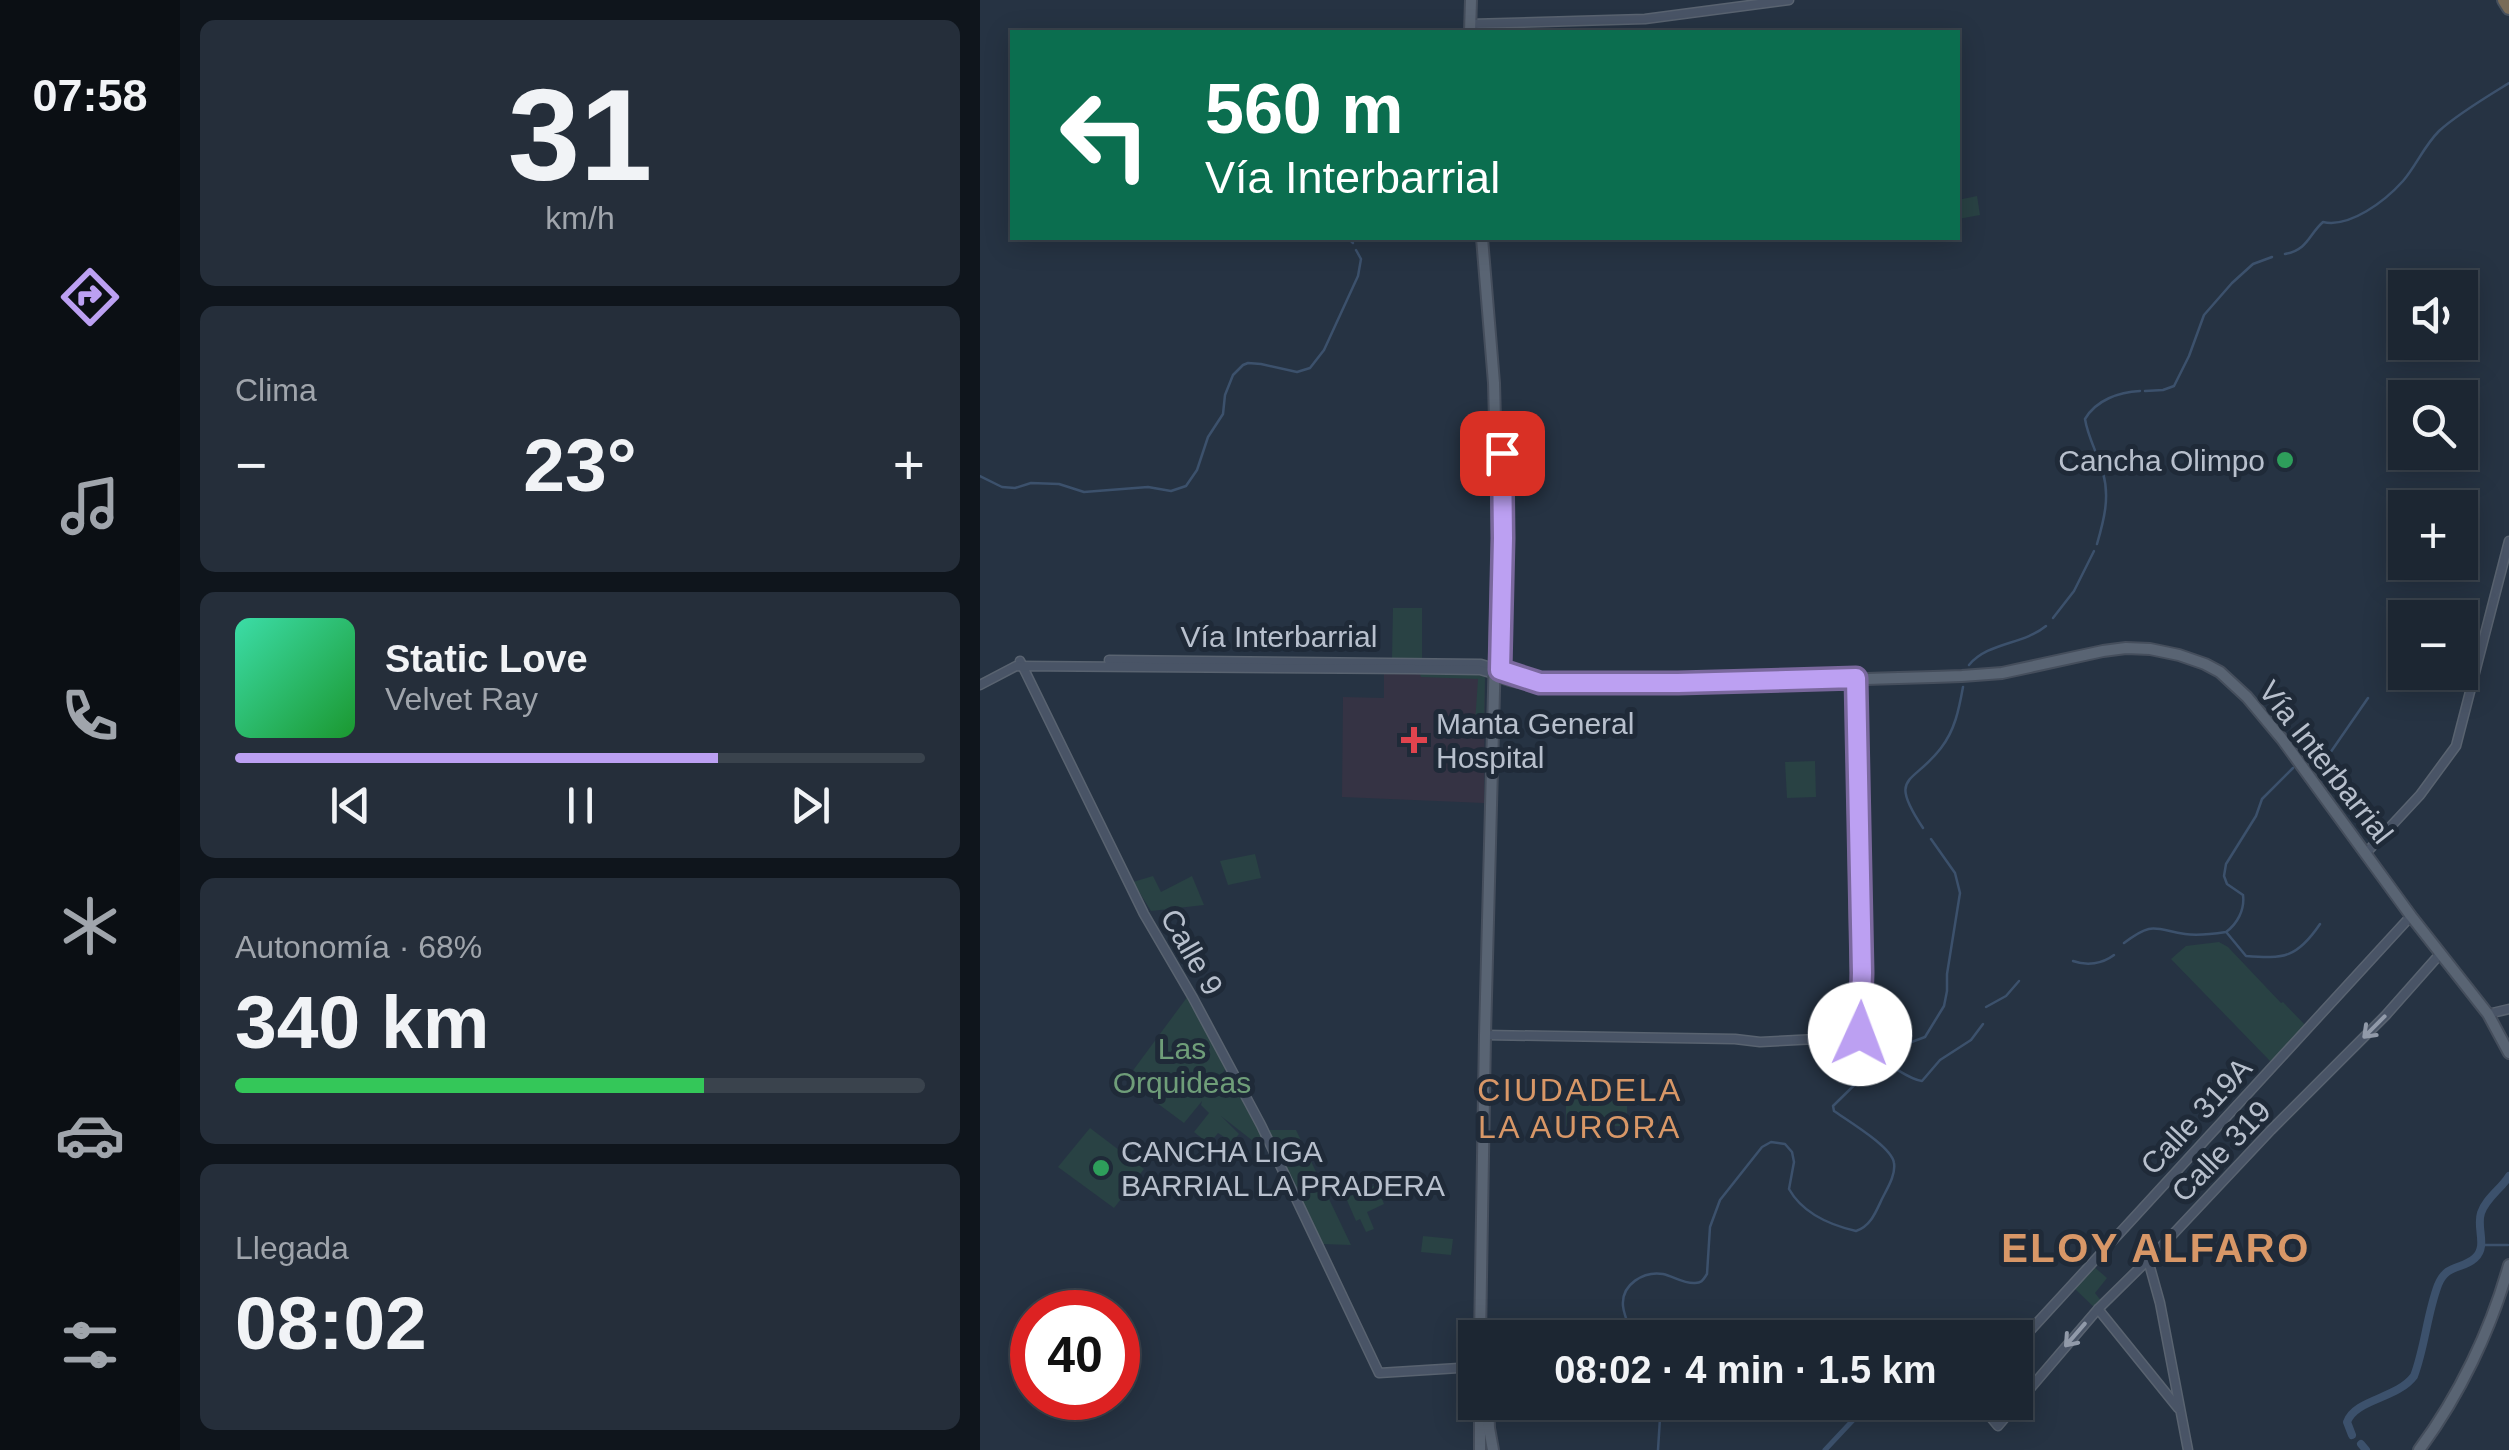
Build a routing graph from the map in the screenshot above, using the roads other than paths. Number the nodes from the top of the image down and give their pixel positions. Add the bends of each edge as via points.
1 (1474, 0) edge
2 (1789, 0) edge
3 (2504, 0) edge
4 (2509, 8) edge
5 (1473, 28) edge
6 (1485, 240) edge
7 (2509, 541) edge
8 (1020, 664) junction
9 (1497, 672) junction
10 (1853, 678) junction
11 (1540, 683) junction
12 (1520, 684) junction
13 (980, 685) edge
14 (1500, 692) junction
15 (2366, 853) junction
16 (2411, 916) junction
17 (2440, 954) junction
18 (2509, 1009) edge
19 (2488, 1014) junction
20 (1488, 1035) junction
21 (2509, 1053) edge
22 (2148, 1260) junction
23 (2509, 1265) edge
24 (2098, 1309) junction
25 (1483, 1320) edge
26 (2033, 1327) edge
27 (1458, 1368) edge
28 (2033, 1385) edge
29 (2180, 1412) junction
30 (1480, 1420) edge
31 (1489, 1420) edge
32 (1480, 1450) edge
33 (1493, 1450) edge
34 (2188, 1450) edge
35 (2419, 1450) edge

1 - 5 main road
2 - 5 street via 1645,19
3 - 4 highway
6 - 9 main road
7 - 15 street via 2456,746
8 - 9 street, Vía Interbarrial via 1481,664
8 - 13 street, Vía Interbarrial
8 - 27 street, Calle 9 via 1144,914 1261,1125 1379,1373
9 - 11 main road, Vía Interbarrial
9 - 12 main road, Vía Interbarrial
9 - 14 main road
9 - 20 main road
10 - 11 main road, Vía Interbarrial
10 - 15 main road, Vía Interbarrial via 2002,673 2126,648 2198,661 2247,697
10 - 20 street via 1856,1037 1760,1042
11 - 12 main road, Vía Interbarrial
12 - 14 main road
14 - 20 main road
15 - 16 main road, Vía Interbarrial
16 - 17 main road, Vía Interbarrial
16 - 26 street, Calle 319A
17 - 19 main road, Vía Interbarrial
17 -> 22 street, Calle 319
18 - 19 street
19 - 21 main road, Vía Interbarrial
20 - 25 main road
22 - 24 street, Calle 319
22 - 29 street
23 - 35 main road via 2454,1396
24 -> 28 street, Calle 319
24 - 29 street
29 - 34 street
30 - 32 main road
31 - 33 main road

